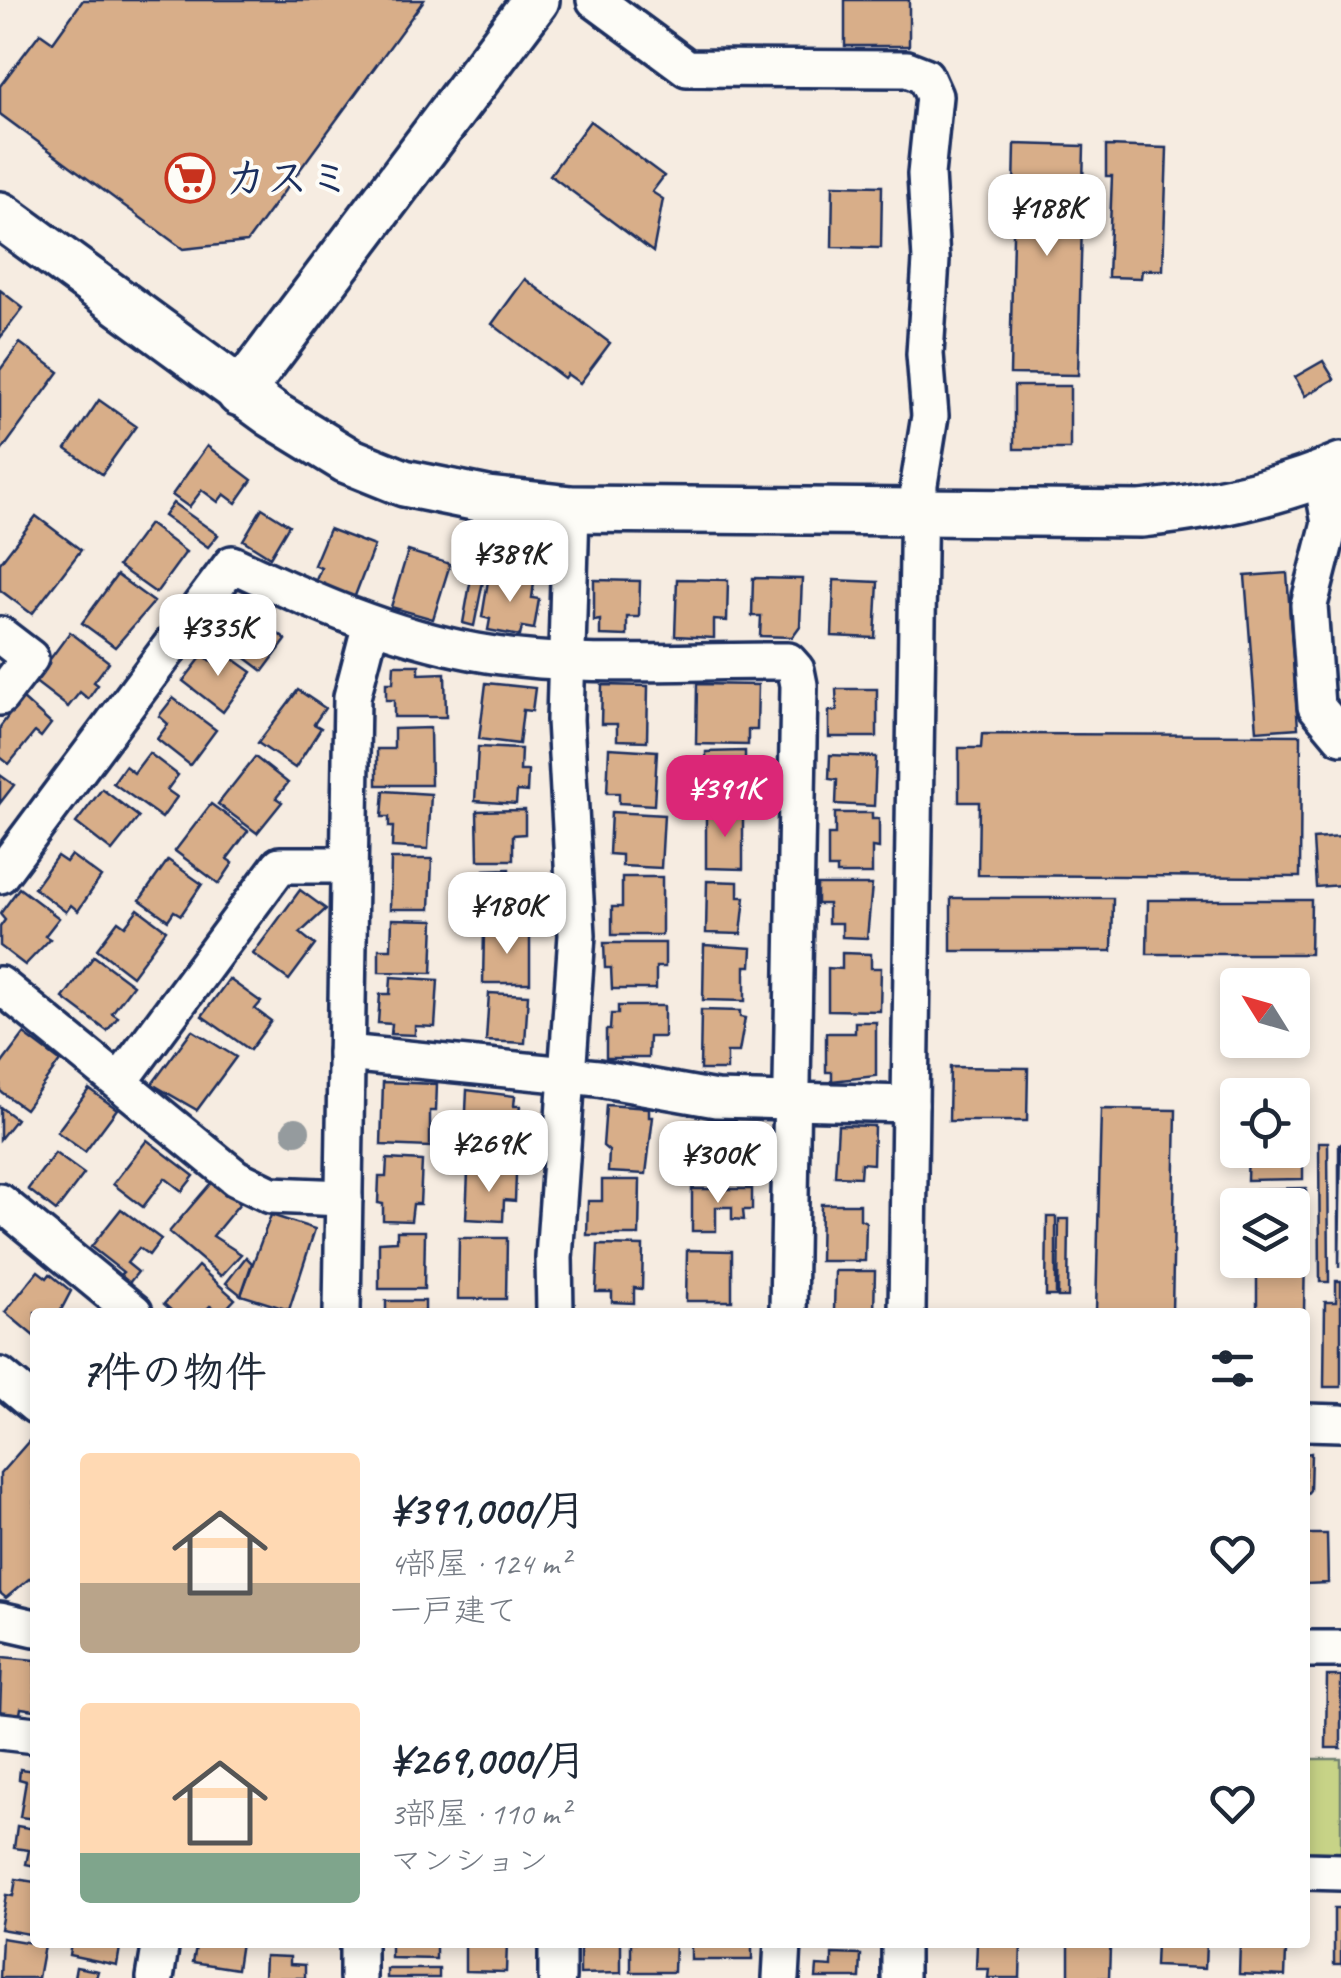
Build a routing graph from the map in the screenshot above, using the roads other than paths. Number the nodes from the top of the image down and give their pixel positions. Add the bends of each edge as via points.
1 (536, 0) edge
2 (594, 0) edge
3 (0, 215) edge
4 (240, 393) junction
5 (1331, 470) edge
6 (571, 509) junction
7 (919, 512) junction
8 (371, 624) junction
9 (0, 635) edge
10 (565, 659) junction
11 (0, 697) edge
12 (1341, 736) edge
13 (349, 866) junction
14 (0, 874) edge
15 (0, 985) edge
16 (346, 1053) junction
17 (567, 1076) junction
18 (120, 1080) junction
19 (793, 1100) junction
20 (910, 1104) junction
21 (344, 1198) junction
22 (0, 1202) edge
23 (129, 1308) edge
24 (342, 1308) edge
25 (556, 1308) edge
26 (788, 1308) edge
27 (907, 1308) edge
28 (0, 1376) edge
29 (30, 1401) edge
30 (1310, 1422) edge
31 (1341, 1422) edge
32 (0, 1620) edge
33 (30, 1627) edge
34 (1310, 1649) edge
35 (1341, 1649) edge
36 (0, 1731) edge
37 (30, 1734) edge
38 (1310, 1871) edge
39 (1341, 1872) edge
40 (160, 1948) edge
41 (358, 1948) edge
42 (558, 1948) edge
43 (783, 1948) edge
44 (900, 1948) edge
45 (155, 1978) edge
46 (358, 1978) edge
47 (557, 1978) edge
48 (781, 1978) edge
49 (900, 1978) edge

1 - 4 street
2 - 7 street via 687,68 907,69 932,87 926,174 930,416
3 - 4 street
4 - 6 street via 319,445 404,482
5 - 7 street via 1226,503 1168,511
5 - 12 street via 1330,523 1309,604 1316,706
6 - 7 street
6 - 10 street
7 - 20 street
8 - 10 street via 475,652
8 - 13 street via 352,697
8 - 14 street via 232,564
9 - 11 street via 30,658
10 - 17 street via 576,934
10 - 19 street via 788,661 796,670
13 - 16 street
13 - 18 street via 280,864
15 - 18 street
16 - 17 street
16 - 21 street
17 - 19 street via 716,1099
17 - 25 street
18 - 21 street via 256,1190
19 - 20 street
19 - 26 street
20 - 27 street
21 - 24 street
22 - 23 street
28 - 29 street
30 - 31 street
32 - 33 street
34 - 35 street
36 - 37 street
38 - 39 street
40 - 45 street
41 - 46 street
42 - 47 street
43 - 48 street
44 - 49 street

